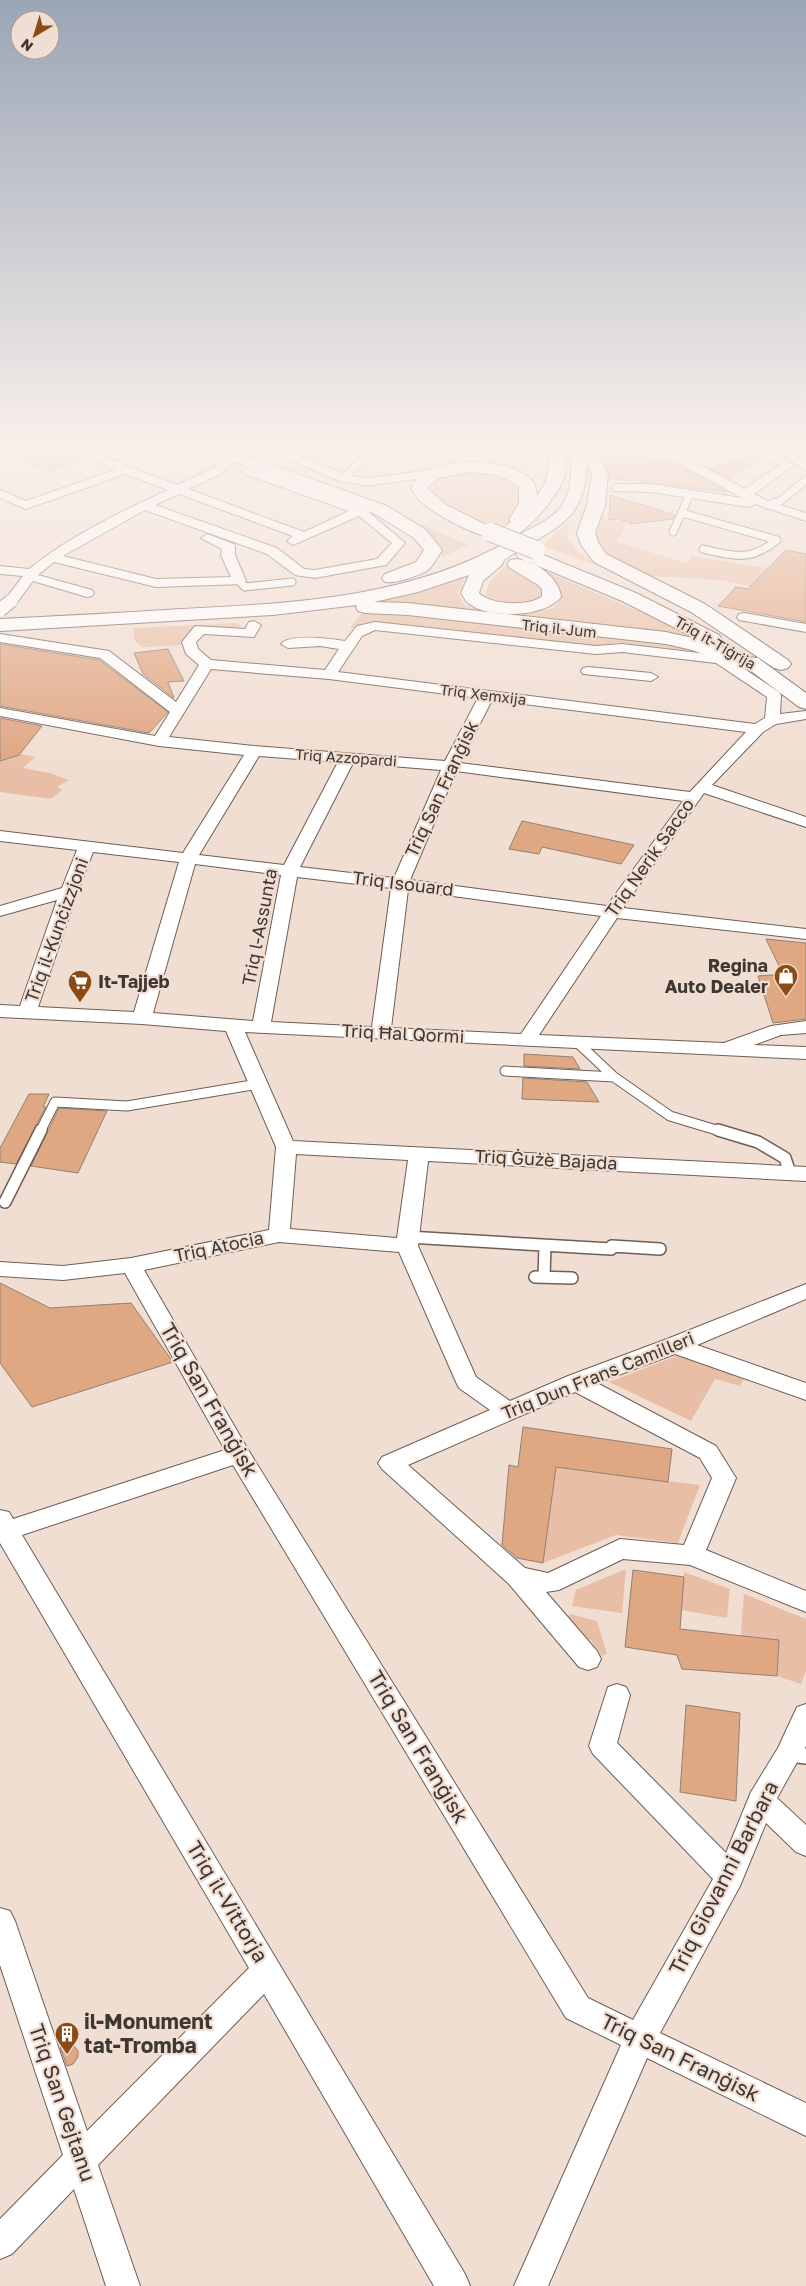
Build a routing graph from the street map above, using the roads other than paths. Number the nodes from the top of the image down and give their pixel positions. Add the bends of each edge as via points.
1 (56, 555) edge
2 (240, 555) edge
3 (277, 555) edge
4 (388, 555) edge
5 (430, 555) edge
6 (466, 555) edge
7 (519, 555) junction
8 (597, 555) edge
9 (733, 555) edge
10 (758, 555) edge
11 (228, 556) joint
12 (52, 557) junction
13 (0, 570) edge
14 (31, 574) junction
15 (239, 581) junction
16 (292, 582) dead end
17 (381, 582) junction
18 (87, 593) dead end
19 (311, 606) junction
20 (4, 607) edge
21 (744, 617) dead end
22 (0, 625) edge
23 (254, 625) dead end
24 (806, 628) edge
25 (353, 637) junction
26 (0, 638) edge
27 (288, 644) dead end
28 (596, 650) junction
29 (207, 664) junction
30 (781, 664) junction
31 (760, 668) junction
32 (329, 675) junction
33 (650, 677) dead end
34 (806, 683) edge
35 (486, 695) junction
36 (178, 711) junction
37 (0, 712) edge
38 (805, 714) edge
39 (772, 720) junction
40 (758, 729) junction
41 (159, 741) junction
42 (254, 751) junction
43 (348, 758) junction
44 (450, 766) junction
45 (697, 792) junction
46 (806, 822) edge
47 (0, 836) edge
48 (87, 847) junction
49 (188, 859) junction
50 (290, 870) junction
51 (400, 884) junction
52 (69, 891) junction
53 (0, 911) edge
54 (612, 912) junction
55 (806, 934) edge
56 (0, 1011) edge
57 (27, 1013) junction
58 (142, 1018) junction
59 (233, 1026) junction
60 (261, 1027) junction
61 (806, 1028) edge
62 (381, 1033) junction
63 (526, 1040) junction
64 (579, 1044) junction
65 (720, 1050) junction
66 (806, 1053) edge
67 (505, 1071) dead end
68 (614, 1077) junction
69 (258, 1084) junction
70 (286, 1147) junction
71 (418, 1154) junction
72 (798, 1174) edge
73 (5, 1202) dead end
74 (279, 1235) junction
75 (407, 1241) junction
76 (545, 1246) junction
77 (660, 1249) dead end
78 (131, 1265) junction
79 (0, 1269) edge
80 (572, 1278) dead end
81 (806, 1291) edge
82 (675, 1345) junction
83 (576, 1382) junction
84 (806, 1392) edge
85 (509, 1412) junction
86 (240, 1454) junction
87 (2, 1528) edge
88 (692, 1556) junction
89 (518, 1577) junction
90 (806, 1602) edge
91 (588, 1659) dead end
92 (618, 1695) dead end
93 (806, 1715) edge
94 (798, 1755) edge
95 (761, 1801) junction
96 (806, 1843) edge
97 (730, 1877) junction
98 (0, 1921) edge
99 (266, 1970) junction
100 (640, 2038) junction
101 (806, 2120) edge
102 (81, 2160) junction
103 (0, 2242) edge
104 (123, 2286) edge
105 (453, 2286) edge
106 (531, 2286) edge

1 - 12 street
2 - 11 street
3 - 4 street via 300,572 315,574 381,562
5 - 17 highway via 422,566
6 - 17 highway
7 - 19 highway via 401,590
7 - 30 highway, Triq it-Tiġrija via 642,594
7 - 31 highway, Triq it-Tiġrija via 583,577 638,602 729,648
8 - 30 highway via 698,608
9 - 10 lane via 750,558
11 - 15 street
12 - 14 street
12 - 15 street via 156,583
13 - 14 street
14 - 18 street
14 - 20 street
15 - 16 lane via 245,586
17 - 20 highway via 307,592
19 - 22 highway
19 - 31 highway via 408,609 666,638 698,645
21 - 24 street
23 - 29 street via 249,634 200,629 189,642 191,651
25 - 27 street
25 - 28 street, Triq il-Jum via 362,629 375,626
25 - 32 street
26 - 36 street via 104,654
28 - 33 street via 587,674
28 - 39 street, Triq il-Jum via 622,648 720,659 774,695
29 - 32 street, Triq Xemxija
29 - 36 street
30 - 34 highway, Triq it-Tiġrija
31 - 38 highway, Triq it-Tiġrija
32 - 35 street, Triq Xemxija
35 - 40 street, Triq Xemxija
35 - 44 street, Triq San Franġisk
36 - 41 street
37 - 41 street, Triq Azzopardi
38 - 39 street, Triq Nerik Sacco
39 - 40 street, Triq Nerik Sacco
40 - 45 street, Triq Nerik Sacco
41 - 42 street, Triq Azzopardi
42 - 43 street, Triq Azzopardi
42 - 49 street
43 - 44 street, Triq Azzopardi
43 - 50 street, Triq l-Assunta
44 - 45 street, Triq Azzopardi
44 - 51 street, Triq San Franġisk
45 - 46 street, Triq Azzopardi
45 - 54 street, Triq Nerik Sacco
47 - 48 street, Triq Isouard
48 - 49 street, Triq Isouard
48 - 52 street, Triq il-Kunċizzjoni
49 - 50 street, Triq Isouard
49 - 58 street
50 - 51 street, Triq Isouard
50 - 60 street, Triq l-Assunta
51 - 54 street, Triq Isouard
51 - 62 street, Triq San Franġisk
52 - 53 street
52 - 57 street, Triq il-Kunċizzjoni
54 - 55 street, Triq Isouard
54 - 63 street, Triq Nerik Sacco
56 - 57 street, Triq Ħal Qormi
57 - 58 street, Triq Ħal Qormi
58 - 59 street, Triq Ħal Qormi
59 - 60 street, Triq Ħal Qormi
59 - 69 street, Triq Atocia
60 - 62 street, Triq Ħal Qormi
61 - 65 street via 778,1030
62 - 63 street, Triq Ħal Qormi
63 - 64 street, Triq Ħal Qormi
64 - 65 street, Triq Ħal Qormi
64 - 68 lane
65 - 66 street, Triq Ħal Qormi
67 - 68 lane
68 - 72 lane via 670,1116 758,1142 785,1158
69 - 70 street, Triq Atocia
69 - 73 lane via 127,1106 55,1102
70 - 71 street, Triq Ġużè Bajada
70 - 74 street, Triq Atocia
71 - 72 street, Triq Ġużè Bajada
71 - 75 street
74 - 75 street
74 - 78 street, Triq Atocia
75 - 76 lane
75 - 85 street via 467,1382
76 - 77 lane
76 - 80 lane via 539,1277
78 - 79 street, Triq Atocia via 63,1273
78 - 86 street, Triq San Franġisk
81 - 82 street, Triq Dun Frans Camilleri
82 - 83 street, Triq Dun Frans Camilleri
82 - 84 street
83 - 85 street, Triq Dun Frans Camilleri
83 - 88 street via 708,1452 724,1478
85 - 89 street, Triq Dun Frans Camilleri via 390,1463
86 - 87 street
86 - 100 street, Triq San Franġisk via 577,2008
87 - 99 street, Triq il-Vittorja
88 - 89 street via 620,1549 550,1583
88 - 90 street
89 - 91 street
92 - 97 street via 602,1746
93 - 94 street, Triq Giovanni Barbara
94 - 95 street, Triq Giovanni Barbara
95 - 96 street
95 - 97 street, Triq Giovanni Barbara
97 - 100 street, Triq Giovanni Barbara
98 - 102 street, Triq San Gejtanu
99 - 102 street
99 - 105 street, Triq il-Vittorja
100 - 101 street, Triq San Franġisk
100 - 106 street, Triq Giovanni Barbara
102 - 103 street
102 - 104 street, Triq San Gejtanu

